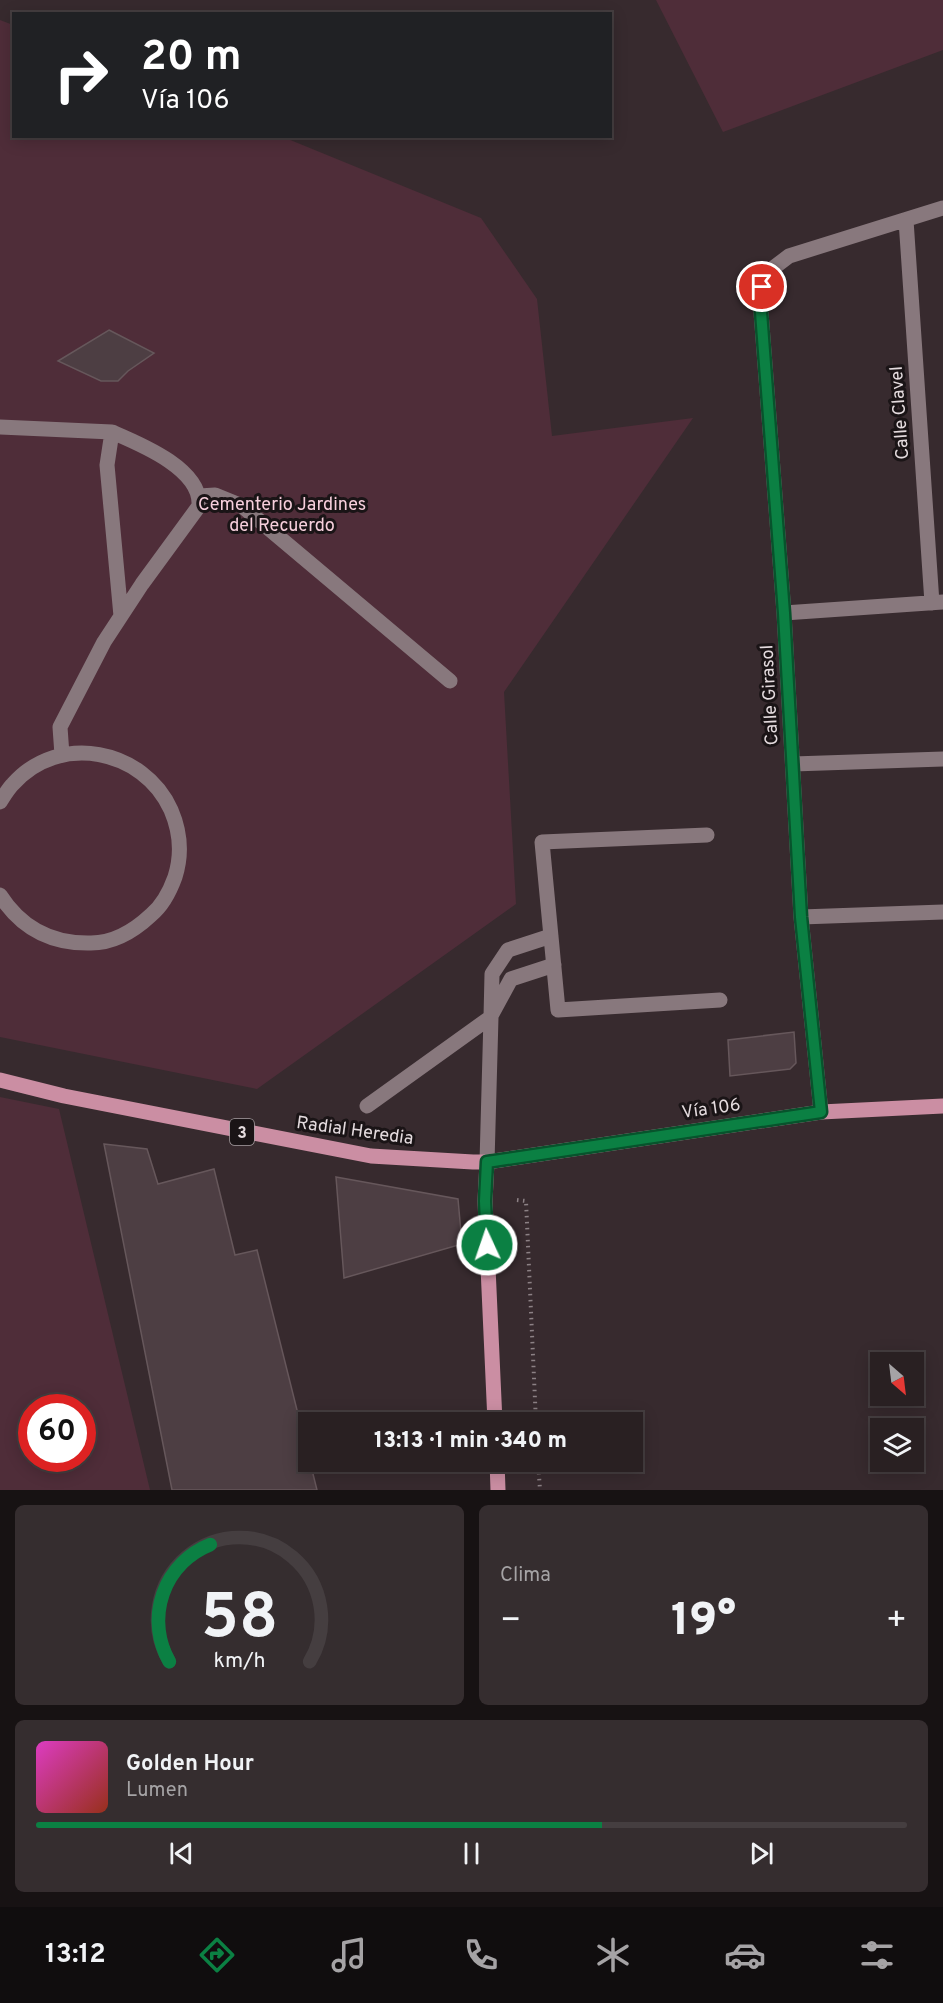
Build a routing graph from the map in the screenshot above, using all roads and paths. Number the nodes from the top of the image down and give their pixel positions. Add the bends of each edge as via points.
1 (943, 208) edge
2 (906, 220) junction
3 (0, 427) edge
4 (112, 432) junction
5 (200, 496) junction
6 (937, 603) edge
7 (784, 613) junction
8 (121, 616) junction
9 (450, 681) dead end
10 (62, 755) junction
11 (943, 759) edge
12 (793, 764) junction
13 (0, 802) edge
14 (707, 835) dead end
15 (0, 895) edge
16 (943, 912) edge
17 (801, 917) junction
18 (551, 936) junction
19 (554, 965) junction
20 (720, 1000) dead end
21 (491, 1017) junction
22 (0, 1083) edge
23 (367, 1106) dead end
24 (943, 1107) edge
25 (821, 1112) junction
26 (487, 1162) junction
27 (517, 1200) dead end
28 (495, 1412) edge
29 (536, 1412) edge
30 (497, 1472) edge
31 (539, 1472) edge
32 (498, 1490) edge
33 (540, 1490) edge

1 - 2 street
2 - 6 street, Calle Clavel
2 - 7 street, Calle Girasol via 789,256 764,275 760,299
3 - 4 street
4 - 5 street via 163,457 186,475
4 - 8 street via 107,465
5 - 8 street via 199,506
5 - 9 street via 215,495 242,506
6 - 7 street
7 - 12 street, Calle Girasol
8 - 10 street via 60,727
10 - 13 street via 36,765 13,783
10 - 15 street via 86,752 110,756 151,779 176,820 180,843 178,867 170,890 157,910 139,926 95,943 48,938 9,910
11 - 12 street
12 - 17 street, Calle Girasol
14 - 18 street via 542,842
16 - 17 street
17 - 25 street, Calle Girasol
18 - 19 street
18 - 21 street via 508,950 492,975
19 - 20 street via 558,1010
19 - 21 street via 511,979
21 - 23 street
21 - 26 street
22 - 26 main road, Radial Heredia / 3 via 372,1156
24 - 25 main road, Vía 106
25 - 26 main road, Vía 106
26 - 28 main road via 485,1201
27 - 29 path via 526,1202
30 - 32 main road
31 - 33 path

